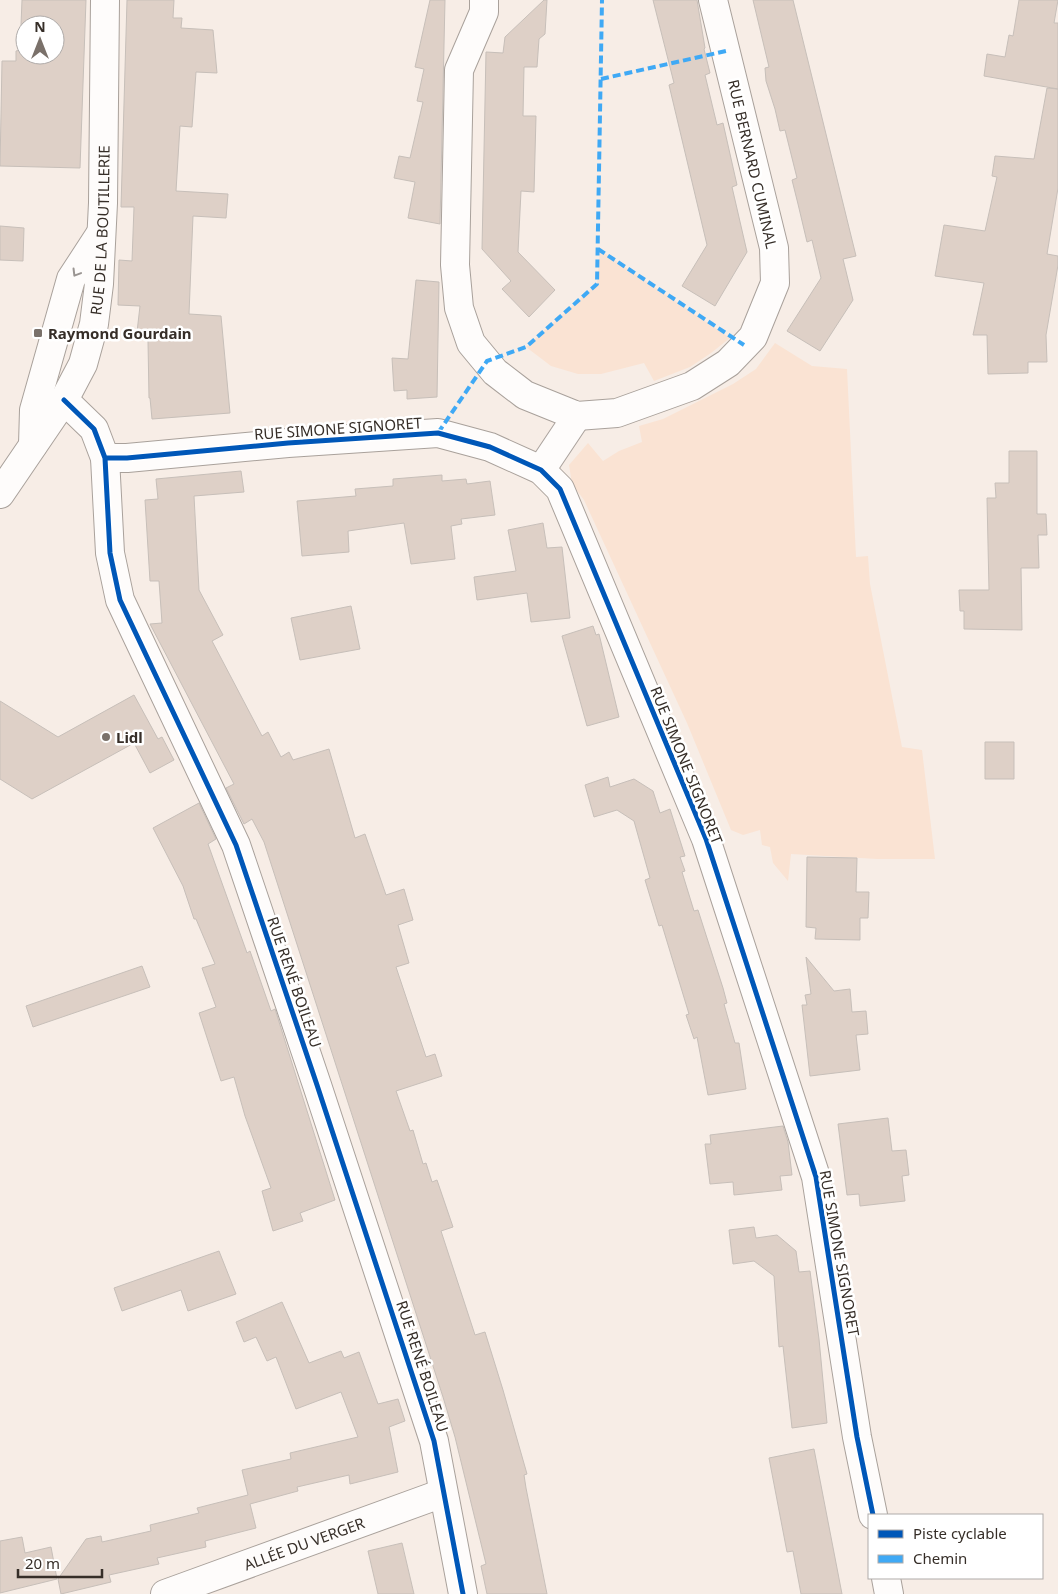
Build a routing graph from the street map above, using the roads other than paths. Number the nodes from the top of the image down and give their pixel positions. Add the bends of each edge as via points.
1 (105, 0) edge
2 (484, 0) edge
3 (713, 0) edge
4 (102, 232) junction
5 (64, 400) junction
6 (577, 416) junction
7 (33, 445) junction
8 (105, 458) junction
9 (8, 464) edge
10 (541, 470) junction
11 (0, 494) edge
12 (443, 1493) junction
13 (873, 1514) edge
14 (886, 1579) edge
15 (165, 1594) edge
16 (463, 1594) edge
17 (890, 1594) edge

1 - 4 street, RUE DE LA BOUTILLERIE
2 - 6 street, RUE BERNARD CUMINAL via 484,12 459,70 454,265 459,308 471,343 495,372 525,395
3 - 6 street, RUE BERNARD CUMINAL via 774,248 775,283 753,337 728,363 692,386 617,413
4 - 5 street, RUE DE LA BOUTILLERIE via 94,324 82,364
4 -> 7 street via 72,279 34,410
5 - 7 street, RUE DE LA BOUTILLERIE
5 - 8 street, RUE RENÉ BOILEAU via 94,429
6 - 10 street
7 - 9 street, RUE DE LA BOUTILLERIE
8 - 10 street, RUE SIMONE SIGNORET via 438,433 490,447
8 - 12 street, RUE RENÉ BOILEAU via 110,553 120,600 236,845 434,1441
9 - 11 street, RUE DE LA BOUTILLERIE
10 - 13 street, RUE SIMONE SIGNORET via 560,489 706,839 816,1178 857,1437
12 - 15 street, ALLÉE DU VERGER
12 - 16 street, RUE RENÉ BOILEAU
14 - 17 street

